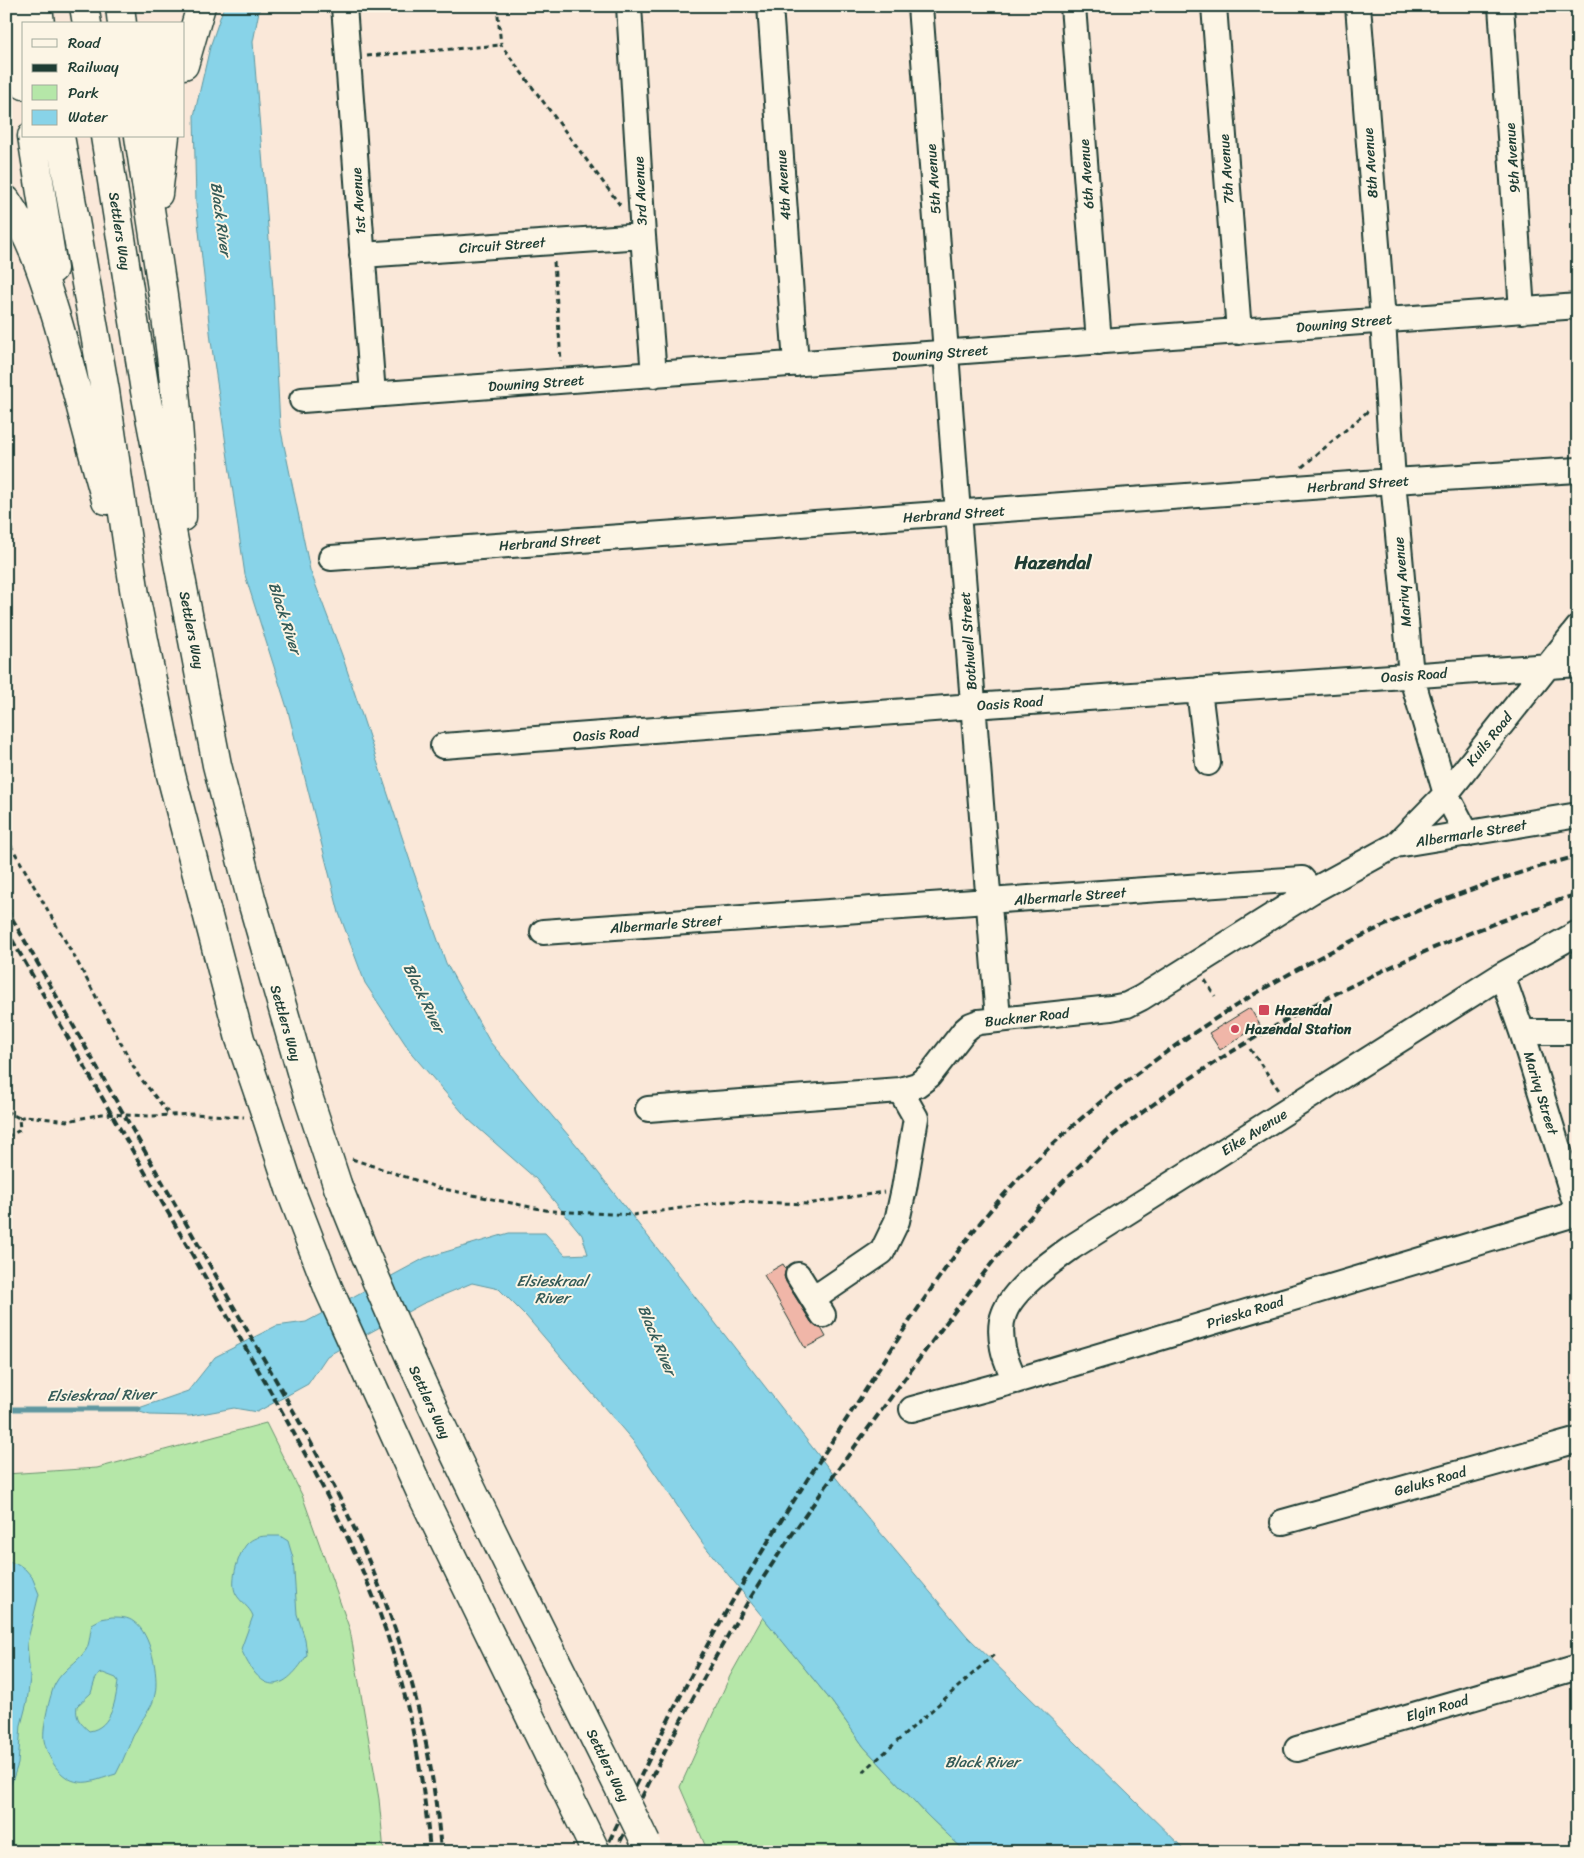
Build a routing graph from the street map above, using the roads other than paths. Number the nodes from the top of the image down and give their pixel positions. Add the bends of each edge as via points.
1 (11, 6) edge
2 (38, 6) edge
3 (84, 6) edge
4 (120, 6) edge
5 (201, 6) edge
6 (344, 6) edge
7 (629, 6) edge
8 (770, 6) edge
9 (920, 6) edge
10 (1073, 6) edge
11 (1214, 6) edge
12 (1358, 6) edge
13 (1501, 6) edge
14 (40, 22) edge
15 (87, 22) edge
16 (122, 22) edge
17 (185, 62) edge
18 (22, 72) edge
19 (32, 138) edge
20 (60, 138) edge
21 (105, 138) edge
22 (139, 138) edge
23 (165, 138) edge
24 (6, 200) edge
25 (643, 236) junction
26 (156, 252) junction
27 (362, 255) junction
28 (1578, 306) edge
29 (1522, 311) junction
30 (1382, 320) junction
31 (1239, 332) junction
32 (1100, 342) junction
33 (66, 352) junction
34 (946, 352) junction
35 (796, 364) junction
36 (654, 375) junction
37 (373, 395) junction
38 (302, 400) dead end
39 (1578, 470) edge
40 (1393, 481) junction
41 (958, 514) junction
42 (331, 558) dead end
43 (182, 576) junction
44 (135, 595) junction
45 (1578, 628) edge
46 (1578, 664) edge
47 (1548, 667) junction
48 (1411, 675) junction
49 (1199, 690) junction
50 (973, 706) junction
51 (443, 746) dead end
52 (1208, 763) dead end
53 (1446, 794) junction
54 (1578, 815) edge
55 (1467, 834) junction
56 (1396, 845) junction
57 (1312, 891) junction
58 (988, 901) junction
59 (543, 932) dead end
60 (1578, 933) edge
61 (1502, 975) junction
62 (998, 1019) junction
63 (1522, 1032) junction
64 (1578, 1032) edge
65 (900, 1090) junction
66 (648, 1109) dead end
67 (1578, 1213) edge
68 (798, 1275) dead end
69 (1015, 1381) junction
70 (912, 1409) dead end
71 (1578, 1440) edge
72 (1283, 1522) dead end
73 (1578, 1667) edge
74 (1297, 1749) dead end
75 (648, 1847) edge
76 (596, 1852) edge

1 - 18 highway
2 - 14 highway
3 - 15 highway
4 - 16 highway
5 - 17 highway
6 - 27 street, 1st Avenue
7 - 25 street, 3rd Avenue
8 - 35 street, 4th Avenue
9 - 34 street, 5th Avenue
10 - 32 street, 6th Avenue
11 - 31 street, 7th Avenue
12 - 30 street, 8th Avenue
13 - 29 street, 9th Avenue
19 - 33 highway
20 - 44 highway via 105,391
21 - 43 highway, Settlers Way via 145,391
22 - 26 highway
23 - 26 highway via 158,184
24 - 33 highway via 31,243
25 - 27 street, Circuit Street
25 - 36 street, 3rd Avenue
26 - 43 highway via 174,381 181,468
27 - 37 street, 1st Avenue
28 - 29 street, Downing Street
29 - 30 street, Downing Street
30 - 31 street, Downing Street
30 - 40 street, Marivy Avenue
31 - 32 street, Downing Street
32 - 34 street, Downing Street
33 - 44 highway via 98,474
34 - 35 street, Downing Street
34 - 41 street, Bothwell Street
35 - 36 street, Downing Street
36 - 37 street, Downing Street
37 - 38 street, Downing Street
39 - 40 street, Herbrand Street
40 - 41 street, Herbrand Street
40 - 48 street, Marivy Avenue
41 - 42 street, Herbrand Street
41 - 50 street, Bothwell Street
43 - 75 highway, Settlers Way, bridge via 217,765 251,898 338,1187 371,1270 468,1485
44 - 76 highway, bridge via 174,784 257,1116 290,1189 328,1290 369,1380
45 - 47 street, Kuils Road
46 - 47 street, Oasis Road
47 - 48 street, Oasis Road
47 - 53 street, Kuils Road
48 - 49 street, Oasis Road
48 - 53 street, Marivy Avenue
49 - 50 street, Oasis Road
49 - 52 street
50 - 51 street, Oasis Road
50 - 58 street, Bothwell Street
53 - 55 street, Marivy Avenue
53 - 56 street, Kuils Road
54 - 55 street, Albermarle Street
55 - 56 street, Albermarle Street
56 - 57 street, Albermarle Street
57 - 58 street, Albermarle Street via 1302,879
57 - 62 street, Buckner Road via 1127,1005
58 - 59 street, Albermarle Street
58 - 62 street, Bothwell Street
60 - 61 street, Eike Avenue
61 - 63 street, Marivy Street
61 - 69 street, Eike Avenue via 1048,1264 1011,1301 1004,1314 1001,1329 1003,1349
62 - 65 street, Buckner Road via 970,1025 929,1076 917,1085
63 - 64 street
63 - 67 street, Marivy Street
65 - 66 street, Buckner Road
65 - 68 street via 916,1118 896,1221 882,1252 818,1307
67 - 69 street, Prieska Road
69 - 70 street, Prieska Road
71 - 72 street, Geluks Road
73 - 74 street, Elgin Road

